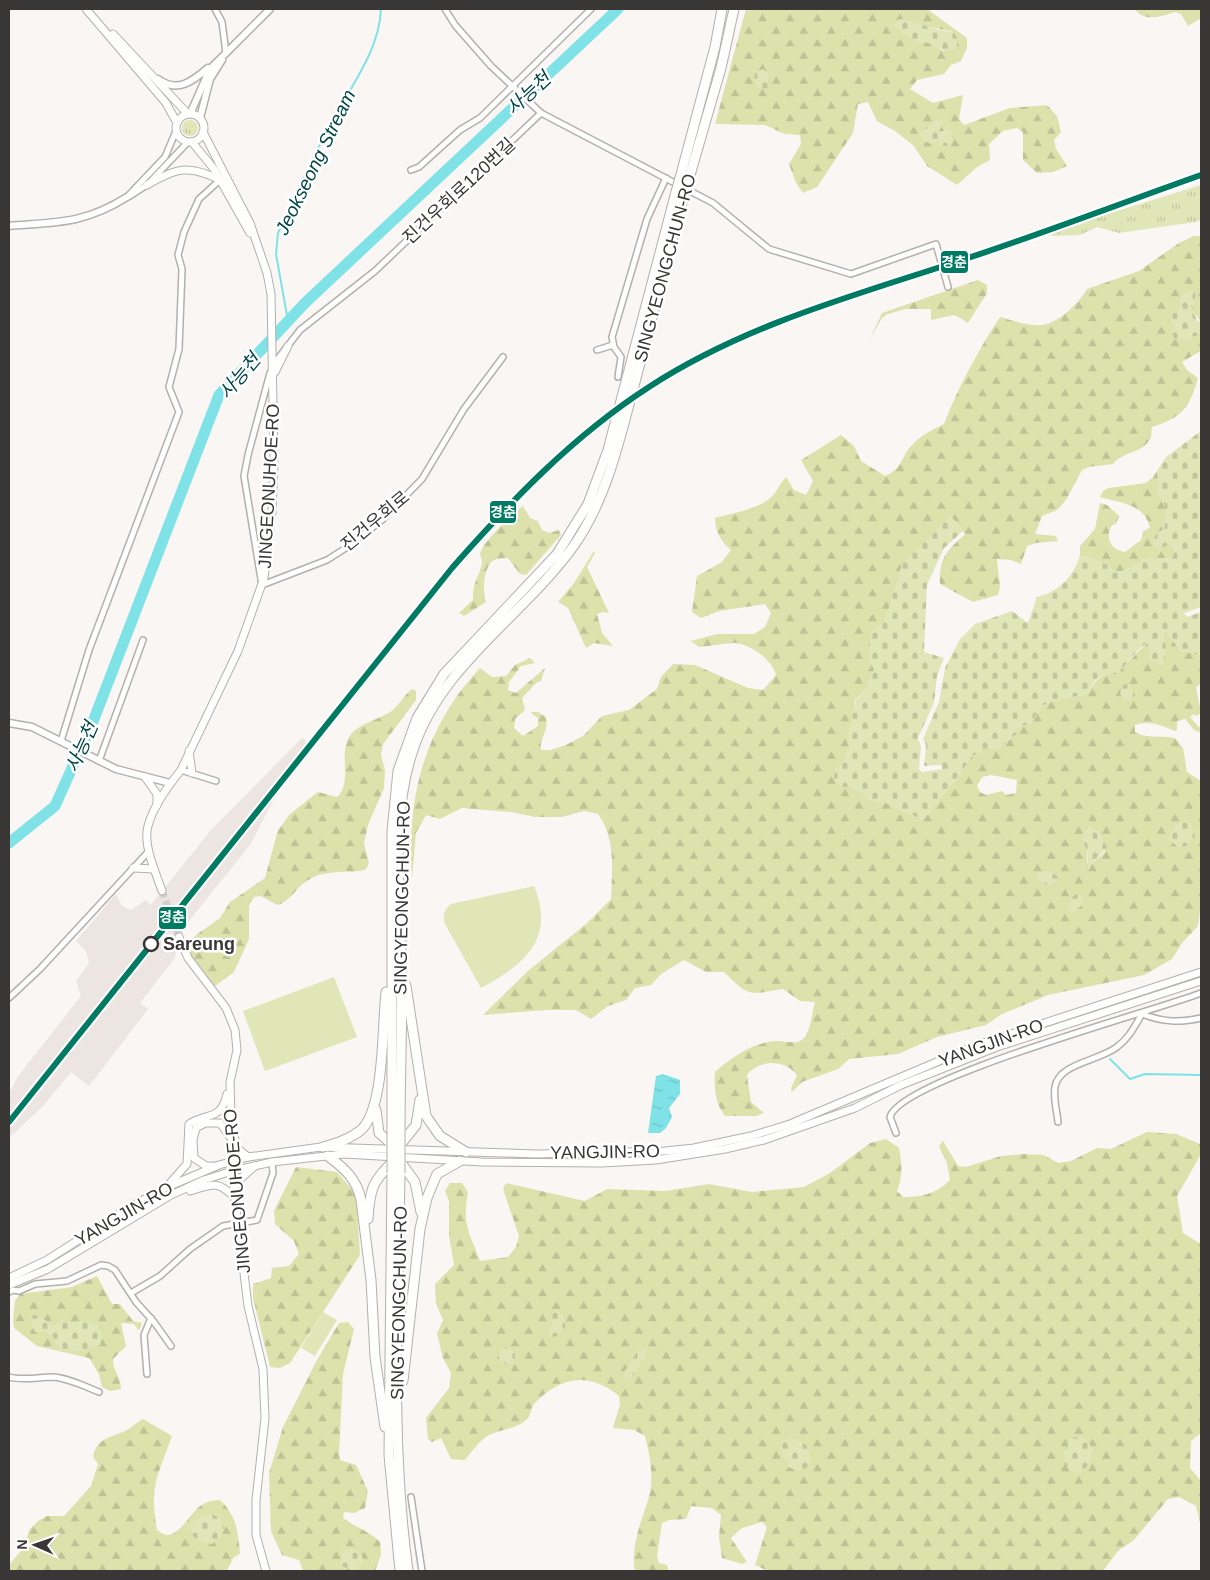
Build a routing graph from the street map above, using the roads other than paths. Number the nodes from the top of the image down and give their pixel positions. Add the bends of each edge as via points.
1 (86, 9) edge
2 (215, 9) edge
3 (270, 9) edge
4 (445, 9) edge
5 (591, 9) edge
6 (722, 9) edge
7 (734, 9) edge
8 (106, 30) junction
9 (226, 53) junction
10 (150, 73) junction
11 (513, 86) junction
12 (541, 113) junction
13 (189, 114) junction
14 (200, 118) junction
15 (176, 127) junction
16 (203, 132) junction
17 (190, 142) junction
18 (411, 170) dead end
19 (666, 178) junction
20 (220, 180) junction
21 (684, 180) junction
22 (147, 185) junction
23 (680, 194) junction
24 (127, 197) junction
25 (9, 226) edge
26 (252, 236) junction
27 (948, 287) dead end
28 (613, 345) junction
29 (288, 346) junction
30 (596, 350) dead end
31 (503, 357) dead end
32 (273, 363) junction
33 (273, 375) junction
34 (618, 377) dead end
35 (262, 585) junction
36 (143, 640) dead end
37 (9, 723) edge
38 (64, 742) junction
39 (189, 751) junction
40 (98, 760) junction
41 (181, 770) junction
42 (192, 773) junction
43 (145, 777) junction
44 (216, 781) dead end
45 (170, 783) junction
46 (157, 807) junction
47 (149, 850) junction
48 (133, 868) junction
49 (154, 869) junction
50 (162, 891) tunnel mouth
51 (178, 937) tunnel mouth
52 (391, 954) junction
53 (402, 954) junction
54 (1201, 972) edge
55 (1201, 981) edge
56 (1201, 994) edge
57 (9, 998) edge
58 (1142, 1014) junction
59 (1201, 1018) edge
60 (230, 1082) junction
61 (421, 1089) junction
62 (376, 1105) junction
63 (230, 1122) junction
64 (1058, 1122) dead end
65 (396, 1131) junction
66 (896, 1133) dead end
67 (231, 1140) junction
68 (326, 1152) junction
69 (466, 1152) junction
70 (397, 1153) junction
71 (248, 1158) junction
72 (460, 1161) junction
73 (232, 1162) junction
74 (272, 1162) junction
75 (219, 1165) junction
76 (255, 1166) junction
77 (232, 1171) junction
78 (396, 1173) junction
79 (165, 1188) junction
80 (179, 1191) junction
81 (235, 1198) junction
82 (422, 1217) junction
83 (238, 1224) junction
84 (368, 1247) junction
85 (9, 1278) edge
86 (9, 1285) edge
87 (9, 1292) edge
88 (131, 1293) junction
89 (151, 1318) junction
90 (171, 1346) dead end
91 (147, 1374) dead end
92 (9, 1377) edge
93 (98, 1392) dead end
94 (397, 1438) junction
95 (389, 1455) junction
96 (411, 1497) dead end
97 (266, 1571) edge
98 (400, 1571) edge
99 (408, 1571) edge
100 (422, 1571) edge

1 - 8 main road
2 - 9 street via 222,22
3 - 9 street
4 - 11 street via 491,66
5 - 11 street
6 - 21 highway, SINGYEONGCHUN-RO
7 - 21 highway, SINGYEONGCHUN-RO via 721,68
8 - 10 main road
8 - 15 main road via 166,103
9 - 10 street via 190,83 181,86 163,83
9 - 13 street via 210,69
9 - 14 street via 210,79
10 - 13 main road
11 - 12 street
11 - 18 street via 480,118
12 - 19 street
12 - 29 street, 진건우회로120번길 via 373,272 300,330
13 - 14 main road
13 - 15 main road via 181,117
14 - 16 main road
15 - 17 main road via 182,139
15 - 24 street via 165,157
16 - 17 main road via 197,140
16 - 26 main road, JINGEONUHOE-RO via 250,223
17 - 20 main road, JINGEONUHOE-RO via 209,160
17 - 22 street
19 - 27 street via 714,203 769,249 851,274 936,244
19 - 28 street via 644,228 612,337
20 - 22 main road via 201,170 180,169
20 - 26 main road, JINGEONUHOE-RO
20 - 38 street via 199,199 178,255 182,269 179,349 170,387 179,412 89,650
21 - 23 highway, SINGYEONGCHUN-RO, bridge
22 - 24 street
23 - 52 highway, SINGYEONGCHUN-RO via 608,450 588,504 557,554 459,656 417,718 398,771 394,798
23 - 53 highway, SINGYEONGCHUN-RO via 618,446 593,513 574,544 543,583 456,672 431,709 413,748 404,780 399,823 398,890
24 - 25 street via 96,214 79,219
26 - 32 main road, JINGEONUHOE-RO via 267,273 271,294
28 - 30 street
28 - 34 street via 621,357
29 - 32 street, 진건우회로120번길
29 - 33 main road
31 - 35 street, 진건우회로 via 464,410 422,480 382,519 327,560
32 - 33 main road, JINGEONUHOE-RO
32 - 35 street via 244,476
33 - 35 main road, JINGEONUHOE-RO via 272,511
35 - 39 main road, JINGEONUHOE-RO via 238,651
36 - 40 street
37 - 38 street via 32,728
38 - 40 street
39 - 41 main road, JINGEONUHOE-RO
39 - 42 main road
40 - 43 street
41 - 42 street
41 - 45 main road, JINGEONUHOE-RO
42 - 44 street
43 - 45 street
43 - 46 main road via 156,794
45 - 46 main road, JINGEONUHOE-RO
46 - 47 main road, JINGEONUHOE-RO via 147,832
47 - 48 street
47 - 49 main road, JINGEONUHOE-RO
48 - 49 main road
48 - 57 street
49 - 50 main road, JINGEONUHOE-RO
51 - 60 main road, JINGEONUHOE-RO via 188,958 226,1008 235,1030 237,1050
52 - 62 highway
52 - 65 highway, SINGYEONGCHUN-RO
53 - 61 highway
53 - 65 highway, SINGYEONGCHUN-RO
54 - 69 main road, YANGJIN-RO via 977,1045 837,1106 751,1136 665,1152
55 - 72 main road, YANGJIN-RO via 997,1047 846,1111 764,1140 656,1160 602,1163
56 - 58 street
58 - 59 street via 1178,1022
58 - 64 street via 1132,1033 1116,1048 1061,1074 1055,1086
58 - 66 street via 1036,1046 924,1090 892,1111 890,1117
60 - 63 main road, JINGEONUHOE-RO
60 - 79 main road via 224,1108 215,1115 189,1124 187,1164
61 - 69 highway via 430,1125 440,1136
61 - 70 highway via 416,1125
62 - 68 highway via 362,1129
62 - 70 highway via 379,1132
63 - 67 main road, JINGEONUHOE-RO
63 - 71 main road via 238,1148
65 - 78 highway, SINGYEONGCHUN-RO, bridge
67 - 73 main road, JINGEONUHOE-RO
67 - 75 main road via 220,1124 205,1123 194,1132 194,1158 206,1166
68 - 70 main road, YANGJIN-RO
68 - 71 main road, YANGJIN-RO
68 - 74 main road, YANGJIN-RO
68 - 84 highway via 359,1188
69 - 70 main road, YANGJIN-RO
70 - 72 main road, YANGJIN-RO
70 - 82 highway via 415,1182
70 - 84 highway via 371,1189
71 - 73 main road, YANGJIN-RO
72 - 82 highway via 438,1174
73 - 75 main road, YANGJIN-RO
73 - 77 main road, JINGEONUHOE-RO
74 - 76 main road, YANGJIN-RO
74 - 83 street via 273,1172 257,1220
75 - 79 main road, YANGJIN-RO
76 - 77 main road, YANGJIN-RO
76 - 81 main road via 240,1179
77 - 80 main road, YANGJIN-RO
77 - 81 main road, JINGEONUHOE-RO
78 - 94 highway, SINGYEONGCHUN-RO
78 - 95 highway, SINGYEONGCHUN-RO
79 - 85 main road, YANGJIN-RO via 130,1206 47,1260
80 - 81 main road via 219,1185
80 - 86 main road, YANGJIN-RO via 48,1269
81 - 83 main road, JINGEONUHOE-RO
82 - 94 highway
83 - 88 street via 222,1226 160,1276
83 - 97 main road, JINGEONUHOE-RO via 248,1306 263,1369 265,1400 256,1535
84 - 95 highway via 375,1358
87 - 88 street via 35,1284 67,1281 108,1266 115,1270
88 - 89 street
89 - 90 street
89 - 91 street via 144,1335
92 - 93 street via 54,1377
94 - 99 highway, SINGYEONGCHUN-RO
95 - 98 highway, SINGYEONGCHUN-RO
96 - 100 street

